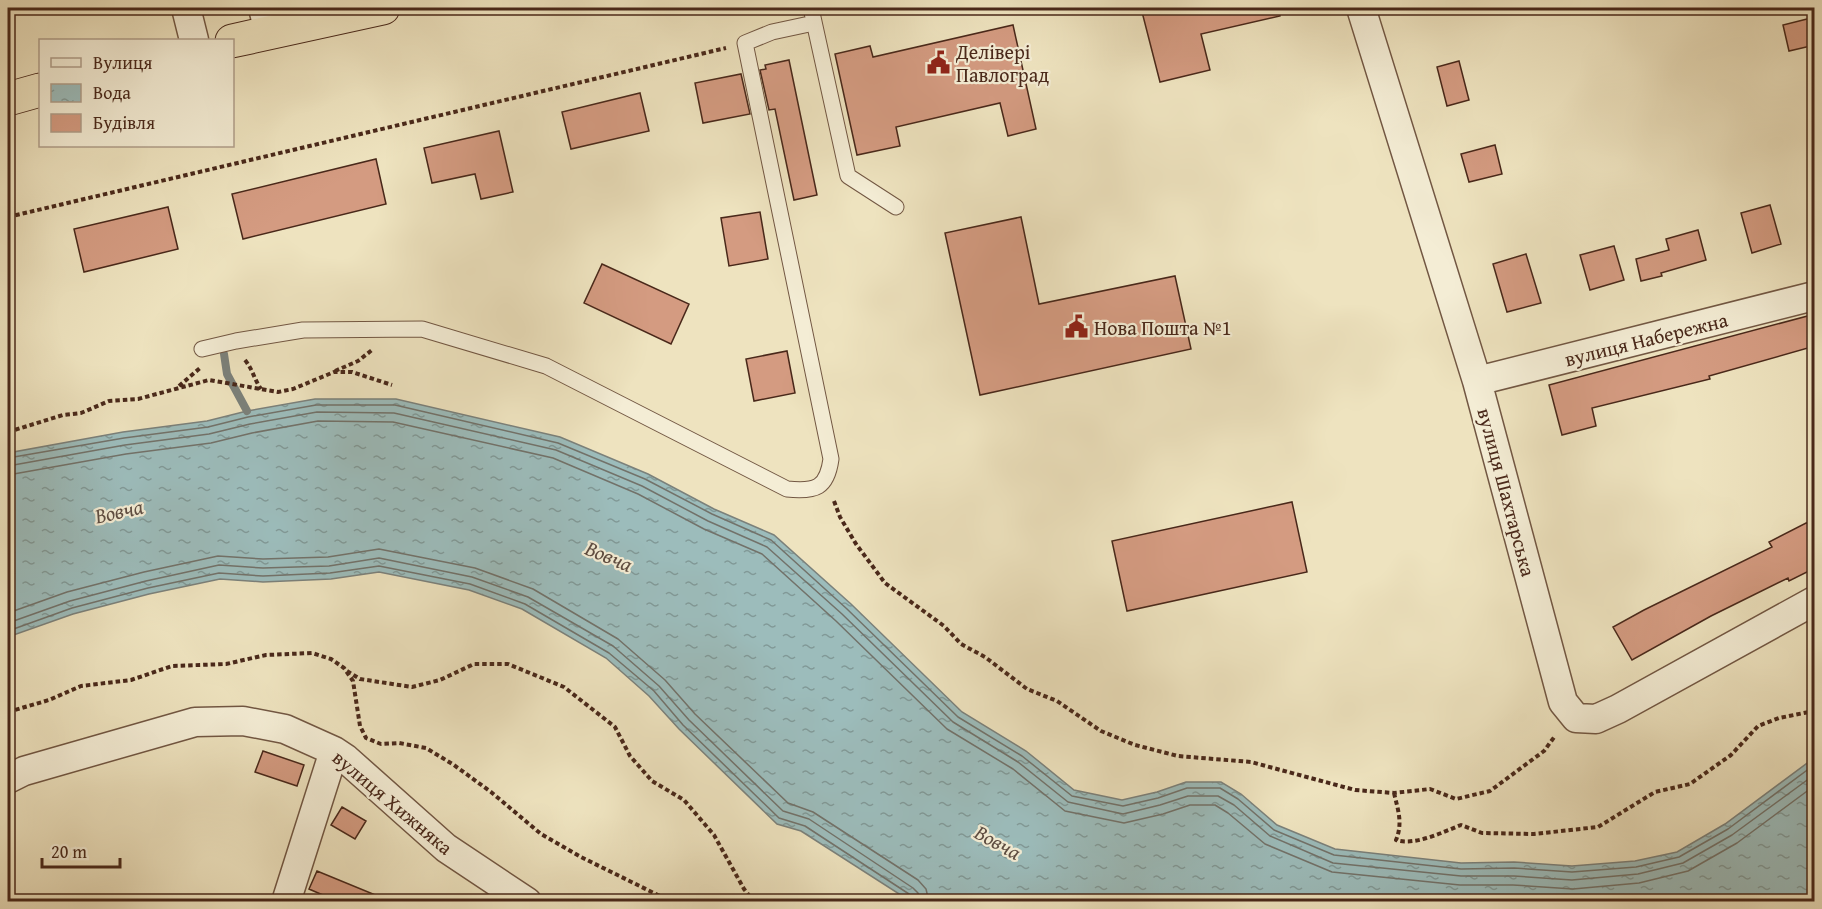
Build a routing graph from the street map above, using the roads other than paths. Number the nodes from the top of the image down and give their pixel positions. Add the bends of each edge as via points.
1 (186, 8) edge
2 (383, 8) edge
3 (1361, 8) edge
4 (812, 15) edge
5 (266, 20) edge
6 (194, 39) edge
7 (234, 40) edge
8 (39, 90) edge
9 (8, 99) edge
10 (896, 207) dead end
11 (1815, 296) edge
12 (202, 349) dead end
13 (1477, 381) junction
14 (1815, 601) edge
15 (334, 751) junction
16 (8, 779) edge
17 (286, 902) edge
18 (528, 902) edge

1 - 6 street
2 - 5 highway
3 - 13 street, вулиця Шахтарська
4 - 10 lane via 848,176
4 - 12 lane via 745,44 831,459 828,476 818,487 805,491 787,489 546,366 422,329 303,330
5 - 7 highway
8 - 9 highway
11 - 13 street, вулиця Набережна
13 - 14 street, вулиця Шахтарська via 1563,702 1576,718 1596,719 1618,709
15 - 16 street, вулиця Хижняка via 285,729 243,721 195,722
15 - 17 street
15 - 18 street, вулиця Хижняка via 446,848

